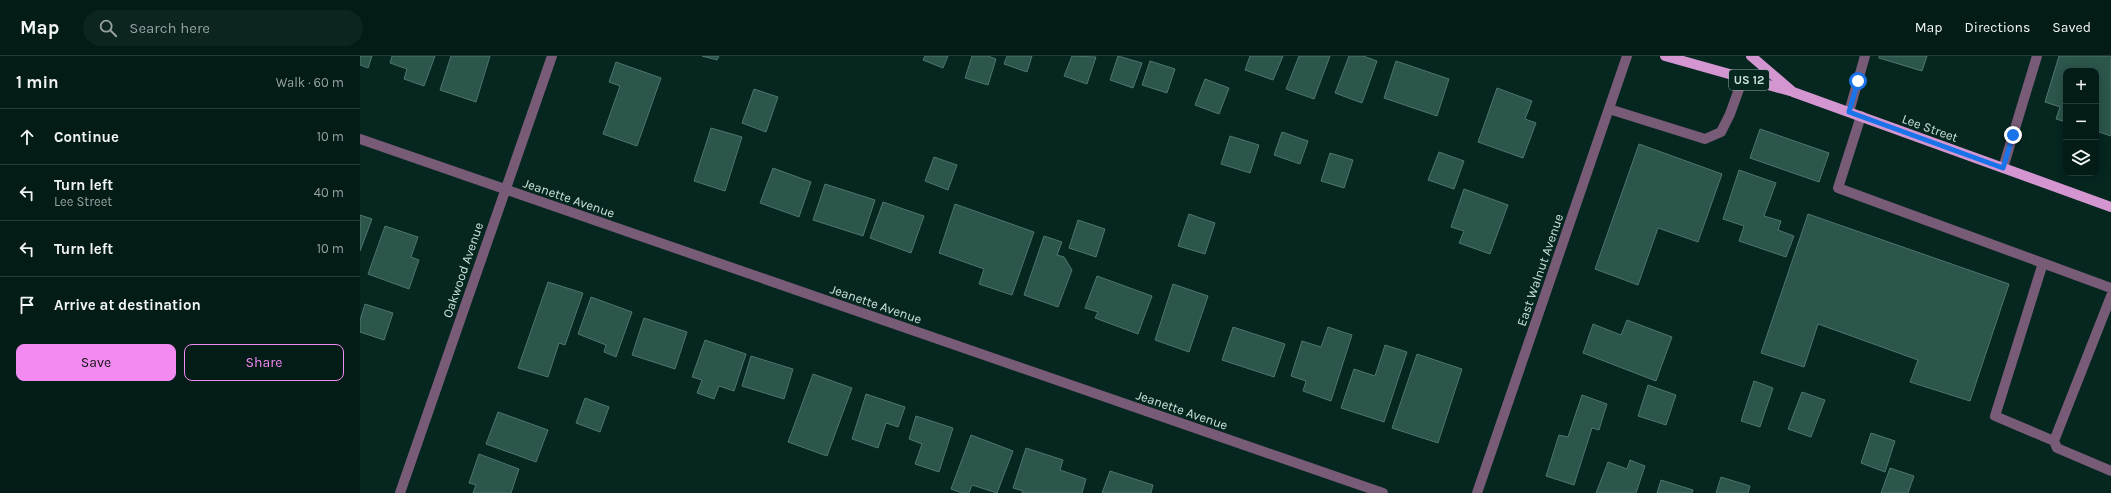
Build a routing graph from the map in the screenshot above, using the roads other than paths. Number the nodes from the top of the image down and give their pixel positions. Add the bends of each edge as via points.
1 (552, 56) edge
2 (1627, 56) edge
3 (1665, 56) edge
4 (1751, 56) edge
5 (1865, 56) edge
6 (2037, 56) edge
7 (1743, 78) junction
8 (1793, 92) junction
9 (1609, 109) junction
10 (1849, 112) junction
11 (1861, 116) junction
12 (360, 140) edge
13 (2003, 168) junction
14 (505, 190) junction
15 (2111, 207) edge
16 (2043, 263) junction
17 (2111, 288) edge
18 (2111, 296) edge
19 (2054, 441) junction
20 (2111, 470) edge
21 (400, 493) edge
22 (1383, 493) edge
23 (1477, 493) edge

1 - 14 street, Oakwood Avenue
2 - 9 street, East Walnut Avenue
3 - 7 main road, US 12
4 - 8 main road, Lee Street / US 12
5 - 10 street
6 - 13 street
7 - 8 main road, US 12
7 - 9 street via 1721,132 1705,139
8 - 10 main road, Lee Street / US 12
9 - 23 street, East Walnut Avenue
10 - 11 main road, Lee Street / US 12
11 - 13 main road, Lee Street / US 12
11 - 16 street via 1838,188
12 - 14 street, Jeanette Avenue
13 - 15 main road, Lee Street / US 12
14 - 21 street, Oakwood Avenue
14 - 22 street, Jeanette Avenue
16 - 17 street
16 - 19 street via 1995,416
18 - 19 street
19 - 20 street via 2057,448

